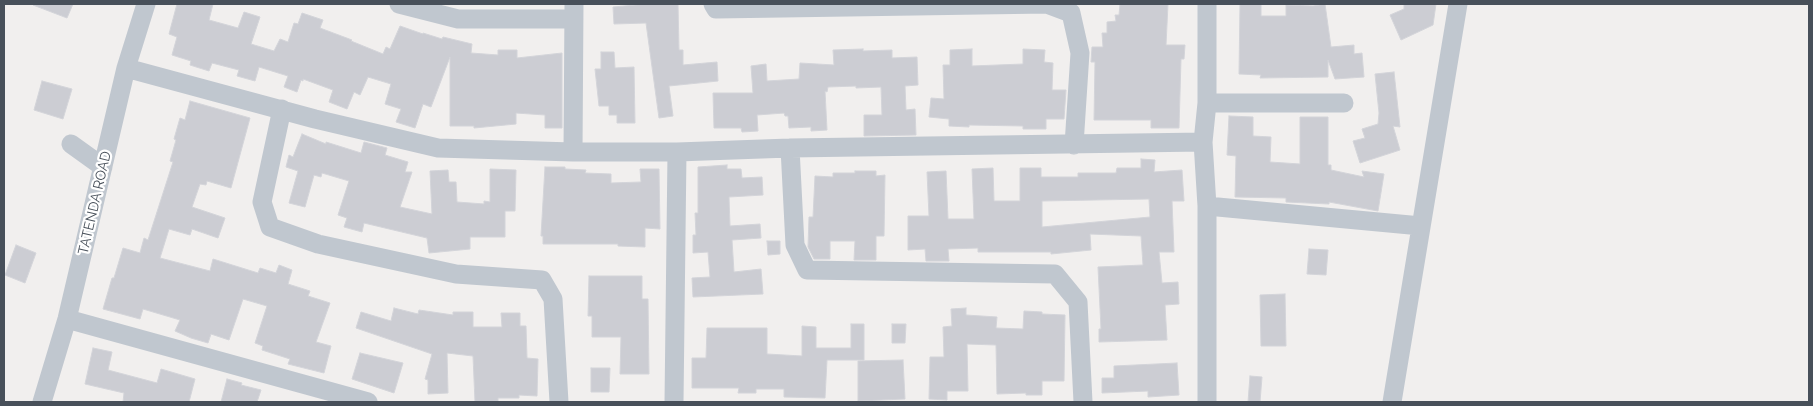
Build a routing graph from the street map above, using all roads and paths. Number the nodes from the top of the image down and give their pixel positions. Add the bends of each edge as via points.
1 (146, 4) edge
2 (399, 4) edge
3 (713, 4) edge
4 (1207, 4) edge
5 (1458, 4) edge
6 (574, 11) edge
7 (126, 68) junction
8 (1207, 103) junction
9 (1344, 103) dead end
10 (282, 109) junction
11 (1203, 142) junction
12 (71, 144) dead end
13 (1074, 145) junction
14 (790, 148) junction
15 (573, 152) junction
16 (677, 152) junction
17 (103, 167) junction
18 (1207, 206) junction
19 (1421, 226) junction
20 (67, 319) junction
21 (42, 402) edge
22 (368, 402) edge
23 (559, 402) edge
24 (674, 402) edge
25 (1083, 402) edge
26 (1207, 402) edge
27 (1392, 402) edge

1 - 7 street, TATENDA ROAD
2 - 6 street via 458,19
3 - 13 street via 716,8 1047,4 1071,14 1080,53
4 - 8 street
5 - 19 street
6 - 15 street
7 - 10 street
7 - 17 street, TATENDA ROAD
8 - 9 street
8 - 11 street
10 - 15 street via 438,148
10 - 23 street via 262,202 270,227 318,244 456,274 542,280 554,299
11 - 13 street
11 - 18 street
12 - 17 street
13 - 14 street
14 - 16 street
14 - 25 street via 795,245 807,270 1055,274 1078,302
15 - 16 street
16 - 24 street
17 - 20 street, TATENDA ROAD
18 - 19 street
18 - 26 street
19 - 27 street
20 - 21 street, TATENDA ROAD
20 - 22 street

